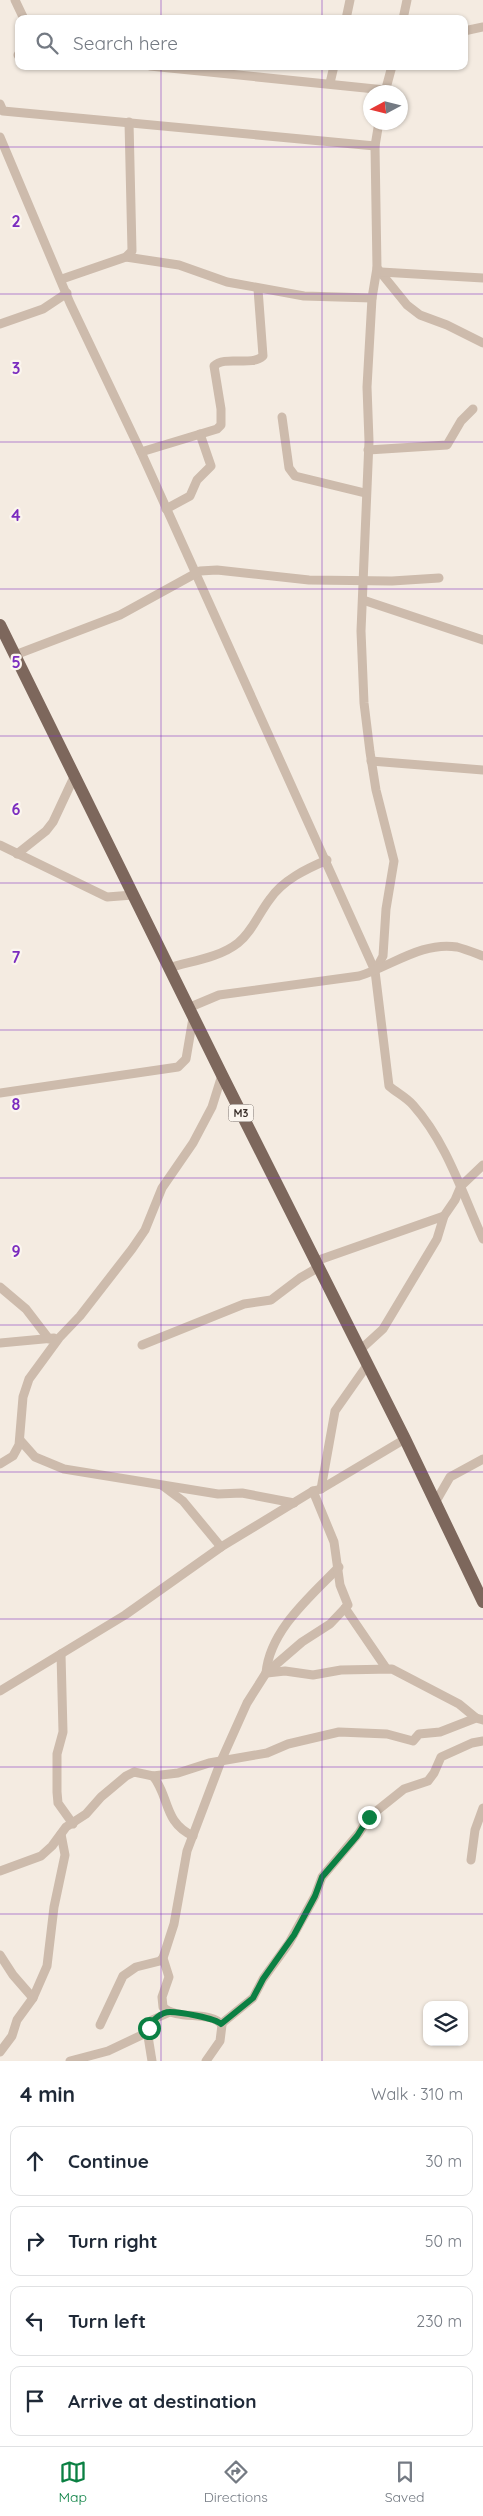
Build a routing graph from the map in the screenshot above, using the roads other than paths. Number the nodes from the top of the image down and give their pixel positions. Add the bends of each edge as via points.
1 (16, 0) edge
2 (350, 0) edge
3 (407, 0) edge
4 (22, 15) edge
5 (347, 15) edge
6 (404, 15) edge
7 (483, 27) edge
8 (468, 29) edge
9 (192, 70) edge
10 (333, 70) edge
11 (391, 70) edge
12 (330, 83) junction
13 (387, 85) edge
14 (363, 88) edge
15 (1, 109) edge
16 (129, 122) junction
17 (378, 130) edge
18 (0, 137) edge
19 (375, 146) junction
20 (126, 257) junction
21 (379, 270) junction
22 (483, 278) edge
23 (62, 279) junction
24 (258, 289) junction
25 (67, 293) junction
26 (372, 298) junction
27 (0, 324) edge
28 (483, 343) edge
29 (473, 409) dead end
30 (282, 417) dead end
31 (200, 434) junction
32 (368, 450) junction
33 (141, 452) junction
34 (365, 493) junction
35 (166, 509) junction
36 (196, 574) junction
37 (439, 578) dead end
38 (362, 580) junction
39 (363, 600) junction
40 (0, 625) edge
41 (483, 640) edge
42 (14, 655) junction
43 (371, 761) junction
44 (483, 770) edge
45 (75, 775) junction
46 (0, 845) edge
47 (17, 854) junction
48 (326, 860) junction
49 (133, 895) junction
50 (483, 956) edge
51 (169, 968) junction
52 (375, 971) junction
53 (191, 1013) junction
54 (222, 1075) junction
55 (0, 1093) edge
56 (483, 1165) edge
57 (461, 1186) junction
58 (444, 1216) junction
59 (483, 1239) edge
60 (317, 1264) junction
61 (0, 1287) edge
62 (59, 1338) junction
63 (49, 1339) junction
64 (0, 1343) edge
65 (142, 1345) dead end
66 (360, 1350) junction
67 (368, 1364) junction
68 (405, 1439) junction
69 (20, 1440) junction
70 (483, 1459) edge
71 (0, 1464) edge
72 (159, 1484) junction
73 (317, 1490) junction
74 (294, 1502) junction
75 (435, 1503) junction
76 (221, 1547) junction
77 (339, 1568) junction
78 (483, 1602) edge
79 (345, 1608) junction
80 (61, 1654) junction
81 (386, 1668) junction
82 (266, 1673) junction
83 (0, 1691) edge
84 (480, 1719) edge
85 (483, 1741) edge
86 (221, 1761) junction
87 (152, 1776) junction
88 (483, 1808) edge
89 (72, 1824) junction
90 (61, 1834) junction
91 (192, 1836) junction
92 (471, 1860) dead end
93 (0, 1871) edge
94 (0, 1955) edge
95 (163, 1958) junction
96 (33, 1998) junction
97 (170, 2012) junction
98 (221, 2024) junction
99 (100, 2025) dead end
100 (147, 2030) junction
101 (0, 2052) edge
102 (70, 2061) edge
103 (152, 2061) edge
104 (206, 2061) edge

1 - 4 street
2 - 5 street
3 - 6 street
7 - 8 street
9 - 12 street
10 - 12 street
11 - 13 street
12 - 14 street
15 - 16 street
16 - 19 street
16 - 20 street via 133,247
17 - 19 street
18 - 23 street via 45,248
19 - 21 street
20 - 23 street
20 - 24 street via 179,265
21 - 22 street
21 - 26 street
21 - 28 street via 407,305 420,315
23 - 25 street
24 - 26 street via 320,298
24 - 31 street via 264,356 258,360 216,363 214,370 221,426
25 - 27 street via 43,309
25 - 33 street
26 - 32 street via 367,387
29 - 32 street via 461,421 447,445
30 - 34 street via 289,468 295,476
31 - 33 street
31 - 35 street via 212,466 197,480 190,496
32 - 34 street
33 - 35 street
34 - 38 street
35 - 36 street
36 - 38 street via 217,570 309,580
36 - 42 street via 120,615
36 - 48 street
37 - 38 street
38 - 39 street
39 - 41 street
39 - 43 street via 364,703
40 - 42 main road, M3
42 - 45 main road, M3
43 - 44 street
43 - 52 street via 394,861 383,956
45 - 47 street via 53,822
45 - 49 main road, M3
46 - 47 street
47 - 49 street via 107,898
48 - 51 street via 282,885 234,945 217,954
48 - 52 street
49 - 51 main road, M3
50 - 52 street via 455,947 437,948 402,957
51 - 53 main road, M3
52 - 53 street via 337,980 220,995
52 - 57 street via 389,1086 415,1107 448,1155
53 - 54 main road, M3
53 - 55 street via 186,1059 178,1067
54 - 60 main road, M3
54 - 62 street via 212,1107 193,1143 162,1188 145,1230 80,1316
56 - 57 street
57 - 58 street
57 - 59 street
58 - 60 street
58 - 66 street via 437,1239 409,1290 383,1329
60 - 65 street via 271,1300 244,1304
60 - 66 main road, M3
61 - 63 street via 26,1309
62 - 63 street
62 - 69 street via 26,1386
63 - 64 street
66 - 67 main road, M3
67 - 68 main road, M3
67 - 73 street via 335,1411
68 - 73 street
68 - 75 main road, M3
69 - 71 street via 13,1456
69 - 72 street via 35,1457 64,1469
70 - 75 street via 450,1477
72 - 74 street
72 - 76 street via 183,1501
73 - 74 street
73 - 77 street
74 - 76 street
75 - 78 main road, M3
76 - 80 street via 125,1616
77 - 79 street via 340,1584 348,1604
77 - 82 street via 310,1595 291,1619 270,1654
79 - 81 street
79 - 82 street via 330,1624 302,1642
80 - 83 street
80 - 89 street via 63,1732 57,1754 57,1792 58,1803
81 - 82 street via 313,1675 285,1671
81 - 84 street via 459,1704
82 - 86 street via 247,1703
84 - 86 street via 450,1730 419,1734 414,1741 387,1734 339,1732 288,1744 267,1753
85 - 98 street via 441,1757 428,1781 404,1789 369,1817 322,1877 294,1935 253,1998
86 - 87 street via 178,1773
86 - 91 street
87 - 89 street via 138,1772 126,1776
87 - 91 street via 161,1788 164,1804 179,1829
88 - 92 street via 475,1830
89 - 90 street
90 - 93 street via 41,1856
90 - 96 street via 65,1855 54,1907 48,1962
91 - 95 street via 174,1924
94 - 96 street
95 - 97 street via 169,1977 161,2001
95 - 99 street via 131,1969 123,1976
96 - 101 street
97 - 98 street via 215,2020
97 - 100 street via 152,2020
98 - 104 street via 220,2040
100 - 102 street via 108,2051
100 - 103 street

